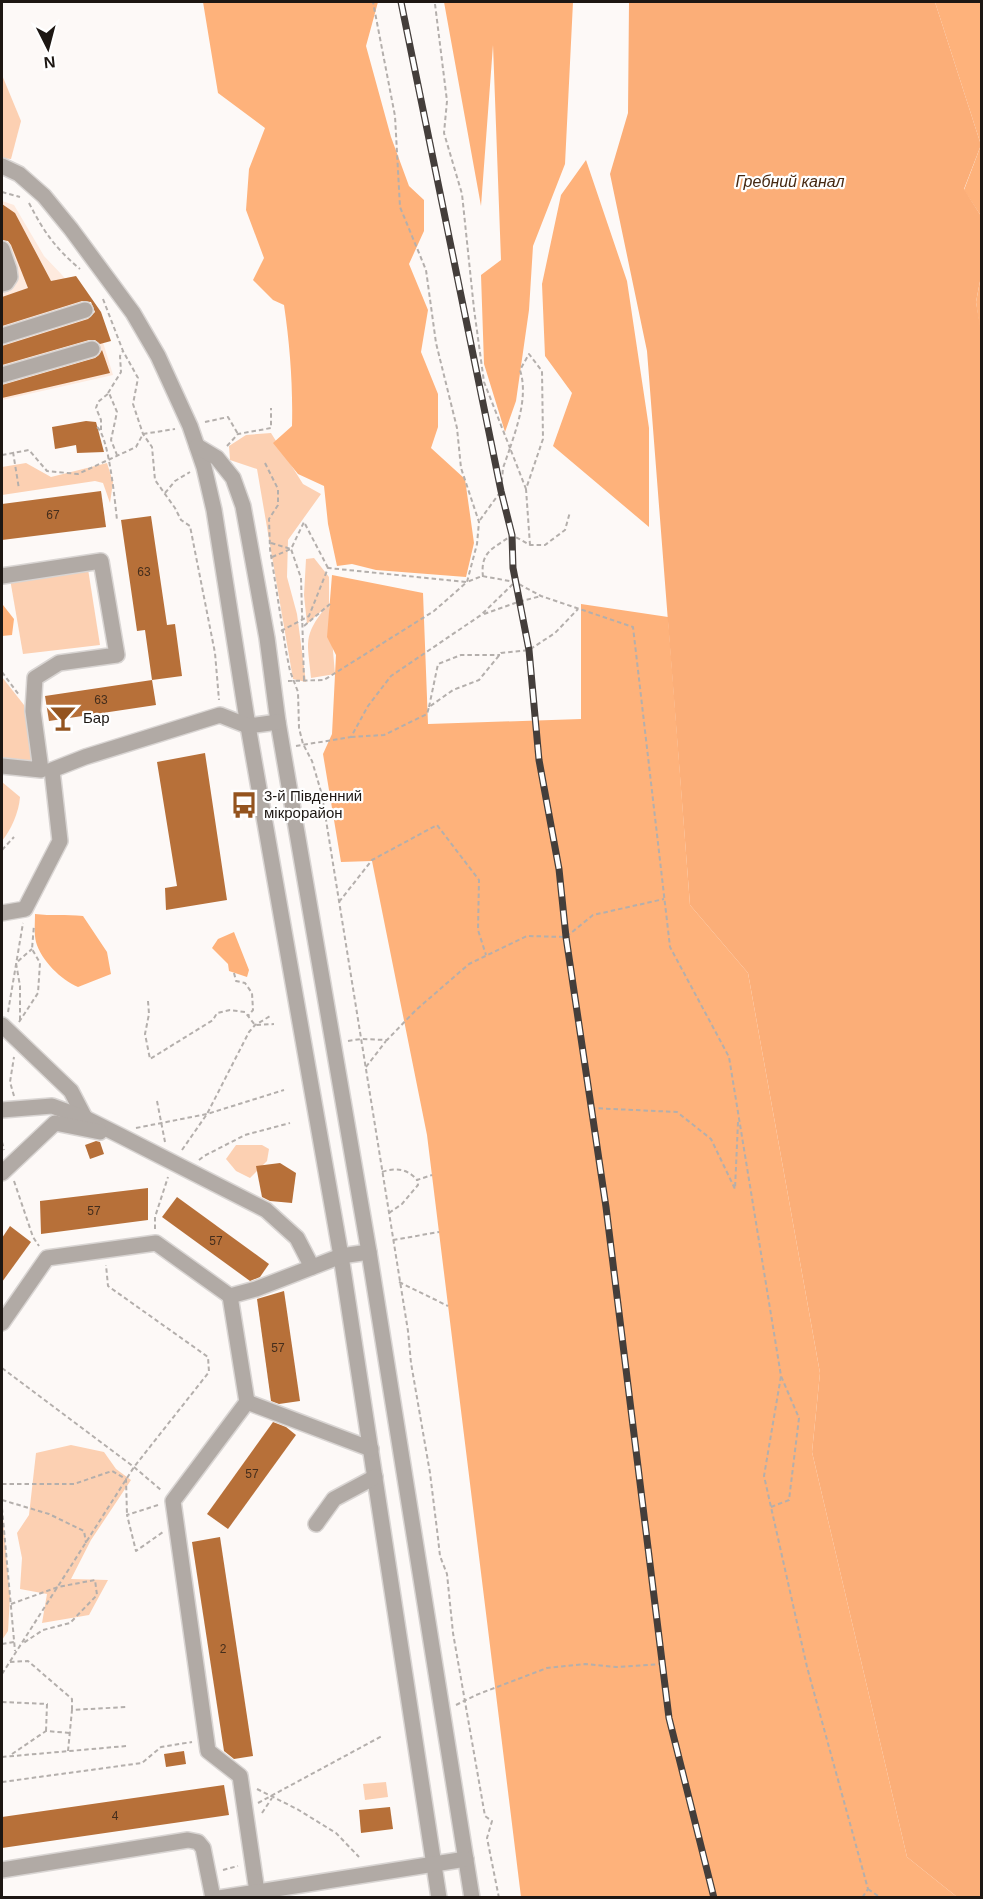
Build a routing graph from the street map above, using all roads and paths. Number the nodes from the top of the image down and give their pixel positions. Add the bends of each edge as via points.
1 (373, 2) edge
2 (435, 4) dead end
3 (2, 166) edge
4 (2, 192) edge
5 (2, 249) edge
6 (80, 268) dead end
7 (2, 284) edge
8 (98, 291) dead end
9 (85, 310) dead end
10 (2, 336) edge
11 (92, 349) dead end
12 (123, 351) junction
13 (2, 375) edge
14 (108, 393) junction
15 (271, 408) dead end
16 (198, 424) junction
17 (97, 426) dead end
18 (101, 430) junction
19 (143, 434) junction
20 (238, 434) junction
21 (510, 448) junction
22 (13, 452) junction
23 (2, 455) edge
24 (117, 455) junction
25 (108, 459) junction
26 (210, 462) junction
27 (265, 463) dead end
28 (19, 489) dead end
29 (526, 489) junction
30 (165, 494) junction
31 (570, 512) dead end
32 (117, 520) dead end
33 (478, 522) junction
34 (270, 542) junction
35 (530, 545) junction
36 (291, 549) junction
37 (272, 557) junction
38 (328, 568) junction
39 (2, 576) edge
40 (482, 577) junction
41 (467, 582) junction
42 (515, 582) junction
43 (541, 597) junction
44 (330, 604) dead end
45 (578, 609) junction
46 (481, 615) junction
47 (303, 619) junction
48 (304, 626) junction
49 (284, 629) junction
50 (267, 638) junction
51 (500, 655) junction
52 (2, 672) edge
53 (293, 679) junction
54 (304, 680) junction
55 (274, 685) junction
56 (33, 706) junction
57 (429, 707) junction
58 (220, 715) junction
59 (278, 722) junction
60 (248, 726) junction
61 (351, 737) junction
62 (303, 744) junction
63 (283, 749) junction
64 (2, 766) edge
65 (47, 770) junction
66 (14, 837) dead end
67 (2, 849) edge
68 (664, 899) junction
69 (339, 902) junction
70 (25, 909) junction
71 (2, 914) edge
72 (34, 925) dead end
73 (32, 949) junction
74 (486, 956) junction
75 (16, 963) junction
76 (234, 973) dead end
77 (148, 1001) dead end
78 (272, 1015) dead end
79 (248, 1016) junction
80 (20, 1021) junction
81 (274, 1024) dead end
82 (255, 1025) junction
83 (3, 1027) edge
84 (361, 1039) junction
85 (17, 1040) junction
86 (387, 1040) junction
87 (333, 1044) junction
88 (366, 1067) junction
89 (284, 1090) dead end
90 (157, 1101) dead end
91 (18, 1108) junction
92 (591, 1108) dead end
93 (2, 1110) edge
94 (207, 1114) junction
95 (739, 1116) junction
96 (85, 1118) junction
97 (290, 1123) dead end
98 (161, 1124) junction
99 (121, 1136) junction
100 (173, 1162) junction
101 (189, 1171) junction
102 (382, 1172) junction
103 (2, 1173) edge
104 (432, 1175) dead end
105 (417, 1180) junction
106 (25, 1213) dead end
107 (389, 1213) junction
108 (439, 1232) dead end
109 (393, 1240) junction
110 (156, 1243) junction
111 (105, 1250) junction
112 (369, 1252) junction
113 (341, 1256) junction
114 (47, 1258) junction
115 (312, 1268) junction
116 (399, 1282) junction
117 (230, 1296) junction
118 (448, 1306) dead end
119 (2, 1323) edge
120 (2, 1368) edge
121 (781, 1376) junction
122 (247, 1402) junction
123 (371, 1449) junction
124 (134, 1467) junction
125 (375, 1476) junction
126 (126, 1479) junction
127 (2, 1484) edge
128 (2, 1500) edge
129 (172, 1501) junction
130 (771, 1507) junction
131 (2, 1508) edge
132 (127, 1515) junction
133 (176, 1524) junction
134 (316, 1524) dead end
135 (86, 1543) junction
136 (58, 1587) junction
137 (11, 1604) junction
138 (14, 1642) junction
139 (2, 1644) edge
140 (21, 1645) junction
141 (16, 1653) junction
142 (9, 1662) junction
143 (663, 1664) dead end
144 (2, 1674) edge
145 (465, 1701) junction
146 (2, 1702) edge
147 (126, 1707) dead end
148 (72, 1710) junction
149 (443, 1712) junction
150 (46, 1731) junction
151 (70, 1733) junction
152 (382, 1736) dead end
153 (206, 1740) junction
154 (126, 1746) dead end
155 (68, 1751) junction
156 (10, 1756) junction
157 (2, 1757) edge
158 (2, 1782) edge
159 (242, 1785) junction
160 (273, 1796) junction
161 (245, 1810) junction
162 (359, 1857) dead end
163 (466, 1859) junction
164 (253, 1863) junction
165 (435, 1864) junction
166 (2, 1870) edge
167 (208, 1873) junction
168 (868, 1889) junction
169 (257, 1892) junction
170 (213, 1898) edge
171 (219, 1898) edge
172 (440, 1898) edge
173 (472, 1898) edge
174 (499, 1898) edge
175 (862, 1898) edge
176 (881, 1898) edge

1 - 33 path via 395,116 400,207 426,270 436,343 457,428 461,468
2 - 21 path via 447,101 444,133 462,194 484,382
3 - 16 street via 19,174 44,195 71,230 133,313
4 - 6 path via 28,200 43,230 61,253
5 - 7 street via 10,277
8 - 12 path
9 - 10 street
11 - 13 street
12 - 14 path via 121,372
12 - 19 path via 138,378 133,404
14 - 18 path via 96,408
14 - 24 path via 117,412 111,440
15 - 20 path via 271,428
16 - 19 path
16 - 20 path via 228,417
16 - 26 street via 197,446
17 - 18 path
18 - 25 path
19 - 24 path via 136,447
19 - 30 path via 152,447 155,480
20 - 26 path
21 - 29 path
21 - 29 path via 524,381 520,370 529,354 542,370 543,439
21 - 33 path via 501,491
22 - 23 path
22 - 25 path via 29,450 46,471 78,474
22 - 28 path
24 - 25 path
25 - 32 path
26 - 30 path via 175,480
26 - 50 street via 233,478 243,506
26 - 60 street
27 - 34 path via 278,489 278,505 270,519
29 - 35 path
30 - 58 path via 181,520 190,526 214,654
31 - 35 path via 565,530 545,545
33 - 41 path
34 - 36 path
34 - 37 path
35 - 40 path via 512,535 486,554
36 - 37 path
36 - 38 path via 304,522
36 - 47 path via 301,578
37 - 49 path
38 - 41 path
38 - 47 path via 309,616
39 - 56 street via 101,561 117,655 59,663 35,678
40 - 41 path
40 - 42 path
41 - 54 path via 434,611 349,666 324,680
42 - 43 path
42 - 46 path
43 - 45 path
43 - 46 path
44 - 48 path
45 - 51 path via 555,633 529,650
45 - 68 path via 633,627
46 - 61 path via 391,676
47 - 48 path
47 - 49 path
48 - 54 path
49 - 50 path
49 - 53 path
50 - 55 street
51 - 57 path via 479,680 453,690
51 - 57 path via 460,655 438,664
52 - 56 path
53 - 54 path
53 - 55 path
53 - 62 path
55 - 59 street
56 - 65 street
57 - 61 path via 427,714 384,735
58 - 60 street
58 - 65 street
59 - 60 street
59 - 63 street
60 - 113 street
61 - 62 path
62 - 63 path
62 - 69 path via 322,795
63 - 87 street
64 - 65 street
65 - 70 street via 60,841
66 - 67 path
68 - 74 path via 593,915 566,937 527,936
68 - 95 path via 670,947 729,1057
69 - 74 path via 372,860 437,825 479,880 478,930
69 - 84 path
70 - 71 street
70 - 75 path
72 - 73 path
73 - 75 path
73 - 80 path via 40,963 38,993
74 - 86 path via 460,971
75 - 80 path
75 - 83 path
76 - 79 path via 236,981 245,983 252,993 253,1010
77 - 79 path via 145,1034 150,1059 213,1020 217,1013 230,1010 246,1012
78 - 82 path
79 - 82 path
80 - 85 path
81 - 82 path
82 - 94 path
83 - 85 street
84 - 86 path
84 - 87 path
84 - 88 path
85 - 91 path via 10,1082
85 - 96 street via 71,1091
86 - 88 path
87 - 112 street
88 - 102 path
89 - 94 path
90 - 98 path
91 - 93 street
91 - 96 street via 52,1106
92 - 95 path via 677,1112 711,1139 735,1189
94 - 98 path
94 - 100 path
95 - 121 path
96 - 99 street
97 - 101 path via 245,1135 204,1156
98 - 99 path via 126,1130
98 - 100 path
99 - 100 street
99 - 103 street via 55,1123
100 - 101 street
100 - 110 path via 155,1217
101 - 115 street via 266,1210 297,1238
102 - 105 path via 400,1169 411,1172
102 - 107 path
104 - 105 path
105 - 107 path via 418,1185 402,1204
106 - 114 path via 33,1237
107 - 109 path
108 - 109 path
109 - 116 path
110 - 111 street
110 - 117 street
111 - 114 street
111 - 124 path via 108,1286 208,1357 209,1372
112 - 113 street
112 - 149 street
113 - 115 street
113 - 123 street
114 - 119 street
115 - 117 street
116 - 118 path
116 - 145 path
117 - 122 street
120 - 124 path
121 - 130 path via 764,1476
121 - 130 path via 799,1418 789,1500
122 - 123 street
122 - 129 street
123 - 125 street
124 - 126 path
124 - 129 path
125 - 134 street via 334,1499
125 - 165 street
126 - 127 path via 112,1471 74,1484
126 - 132 path
126 - 135 path
128 - 135 path via 49,1514 84,1531
129 - 132 path
129 - 133 street
130 - 168 path via 807,1667
131 - 137 path
132 - 133 path via 135,1551
133 - 153 street
135 - 136 path
136 - 137 path
136 - 140 path
136 - 140 path via 95,1580 97,1595 70,1623 43,1630
137 - 138 path
138 - 139 path
138 - 141 path
140 - 141 path
141 - 142 path
142 - 144 path
142 - 148 path via 28,1661 72,1699
143 - 145 path via 548,1668
145 - 149 path
145 - 174 path via 484,1816 492,1821 487,1838
146 - 150 path via 46,1704
147 - 148 path
148 - 151 path
149 - 163 street
150 - 151 path
150 - 156 path
151 - 155 path
152 - 160 path
153 - 158 path via 161,1747 142,1762
153 - 159 street via 208,1751 240,1776
154 - 155 path
155 - 156 path
156 - 157 path
159 - 160 path
159 - 161 street
160 - 161 path
160 - 162 path via 336,1833
161 - 164 street
163 - 165 street
163 - 173 street
164 - 167 path
164 - 169 street
165 - 169 street
165 - 172 street
166 - 167 street via 188,1840 203,1848
167 - 170 street
168 - 175 path
168 - 176 path
169 - 171 street

